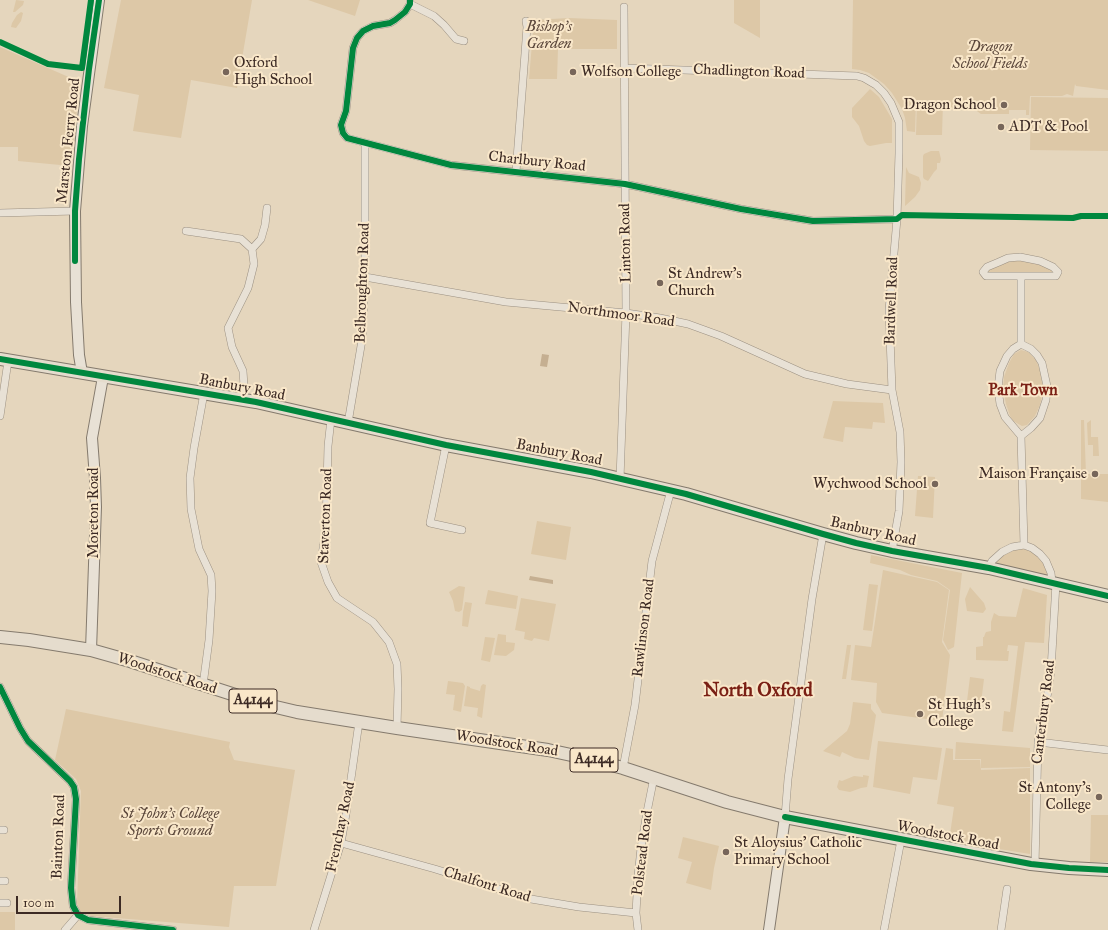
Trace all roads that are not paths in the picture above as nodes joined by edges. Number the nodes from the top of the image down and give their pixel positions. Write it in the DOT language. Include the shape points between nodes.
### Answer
graph roads {
  1 [pos="99,0"];
  2 [pos="410,2"];
  3 [pos="624,6"];
  4 [pos="526,21"];
  5 [pos="464,41"];
  6 [pos="625,68"];
  7 [pos="850,75"];
  8 [pos="365,143"];
  9 [pos="516,172"];
  10 [pos="625,184"];
  11 [pos="267,208"];
  12 [pos="75,211"];
  13 [pos="0,213"];
  14 [pos="897,220"];
  15 [pos="186,231"];
  16 [pos="252,249"];
  17 [pos="1020,276"];
  18 [pos="365,277"];
  19 [pos="626,312"];
  20 [pos="1021,344"];
  21 [pos="4,360"];
  22 [pos="82,373"];
  23 [pos="103,377"];
  24 [pos="892,390"];
  25 [pos="204,393"];
  26 [pos="241,400"];
  27 [pos="0,416"];
  28 [pos="330,419"];
  29 [pos="348,423"];
  30 [pos="1021,436"];
  31 [pos="446,445"];
  32 [pos="620,479"];
  33 [pos="671,490"];
  34 [pos="462,530"];
  35 [pos="823,534"];
  36 [pos="1024,545"];
  37 [pos="892,551"];
  38 [pos="989,568"];
  39 [pos="1054,583"];
  40 [pos="1108,596"];
  41 [pos="0,637"];
  42 [pos="0,642"];
  43 [pos="91,650"];
  44 [pos="203,686"];
  45 [pos="0,687"];
  46 [pos="359,722"];
  47 [pos="398,728"];
  48 [pos="1038,742"];
  49 [pos="1108,750"];
  50 [pos="623,768"];
  51 [pos="654,778"];
  52 [pos="785,817"];
  53 [pos="900,840"];
  54 [pos="341,843"];
  55 [pos="1035,865"];
  56 [pos="1108,870"];
  57 [pos="1007,889"];
  58 [pos="636,913"];
  59 [pos="78,915"];
  60 [pos="65,930"];
  61 [pos="173,930"];
  62 [pos="314,930"];
  63 [pos="638,930"];
  64 [pos="770,930"];
  65 [pos="884,930"];
  66 [pos="1001,930"];
  1 -- 12 [label="main road, Marston Ferry Road" via="82,126"];
  2 -- 5 [label="street, Charlbury Road" via="434,16 456,39"];
  2 -- 8 [label="street, Charlbury Road" via="395,20 373,26 357,38 346,111 341,125 343,133 348,138"];
  3 -- 6 [label="street, Linton Road"];
  4 -- 9 [label="street"];
  6 -- 7 [label="street, Chadlington Road"];
  6 -- 10 [label="street, Linton Road"];
  7 -- 14 [label="street, Bardwell Road" via="864,78 876,85 891,103 899,122"];
  8 -- 9 [label="street, Charlbury Road" via="451,165"];
  8 -- 18 [label="street, Belbroughton Road"];
  9 -- 10 [label="street, Charlbury Road"];
  10 -- 14 [label="street, Charlbury Road" via="741,209 813,221"];
  10 -- 19 [label="street, Linton Road"];
  11 -- 16 [label="street" via="261,239"];
  12 -- 13 [label="street"];
  12 -- 22 [label="main road, Marston Ferry Road" via="76,302"];
  14 -- 24 [label="street, Bardwell Road" via="889,310"];
  15 -- 16 [label="street" via="241,239"];
  16 -- 26 [label="street" via="254,264 248,288 228,328 232,347 243,371 244,386"];
  17 -- 17 [label="street" via="986,276 983,272 998,262 1020,257 1040,261 1058,272 1056,276"];
  17 -- 20 [label="street"];
  18 -- 19 [label="street, Northmoor Road" via="506,302"];
  18 -- 29 [label="street, Belbroughton Road" via="362,340"];
  19 -- 24 [label="street, Northmoor Road" via="688,324 805,374 847,384"];
  19 -- 32 [label="street, Linton Road"];
  20 -- 30 [label="street" via="1006,356 1000,370 998,388 1005,417"];
  20 -- 30 [label="street" via="1037,355 1042,363 1048,386 1040,418"];
  21 -- 22 [label="main road, Banbury Road"];
  21 -- 27 [label="street"];
  22 -- 23 [label="main road, Banbury Road"];
  23 -- 25 [label="main road, Banbury Road"];
  23 -- 43 [label="main road, Moreton Road" via="92,438 96,507"];
  24 -- 37 [label="street, Bardwell Road" via="900,432 901,462 900,511"];
  25 -- 26 [label="main road, Banbury Road"];
  25 -- 44 [label="street" via="190,478 191,509 199,549 211,575 209,640"];
  26 -- 28 [label="main road, Banbury Road"];
  28 -- 29 [label="main road, Banbury Road"];
  28 -- 47 [label="street, Staverton Road" via="326,528 322,562 328,582 337,598 373,622 389,642 397,664"];
  29 -- 31 [label="main road, Banbury Road"];
  30 -- 36 [label="street"];
  31 -- 32 [label="main road, Banbury Road"];
  31 -- 34 [label="street" via="430,523"];
  32 -- 33 [label="main road, Banbury Road"];
  33 -- 35 [label="main road, Banbury Road"];
  33 -- 50 [label="street, Rawlinson Road" via="652,561 635,705"];
  35 -- 37 [label="main road, Banbury Road"];
  35 -- 52 [label="street" via="812,599"];
  36 -- 38 [label="street" via="1002,552 992,561"];
  36 -- 39 [label="street" via="1032,548 1046,561"];
  37 -- 38 [label="main road, Banbury Road"];
  38 -- 39 [label="main road, Banbury Road"];
  39 -- 40 [label="main road, Banbury Road"];
  39 -- 48 [label="street, Canterbury Road" via="1051,670"];
  41 -- 42 [label="street"];
  41 -- 43 [label="main road, Woodstock Road / A4144"];
  43 -- 44 [label="main road, Woodstock Road / A4144"];
  44 -- 46 [label="main road, Woodstock Road / A4144" via="263,704"];
  45 -- 59 [label="street, Bainton Road" via="28,741 74,787 76,799 71,888 73,906"];
  46 -- 47 [label="main road, Woodstock Road / A4144"];
  46 -- 54 [label="street, Frenchay Road"];
  47 -- 50 [label="main road, Woodstock Road / A4144" via="548,750"];
  48 -- 49 [label="street"];
  48 -- 55 [label="street, Canterbury Road"];
  50 -- 51 [label="main road, Woodstock Road / A4144"];
  51 -- 52 [label="main road, Woodstock Road / A4144" via="727,802"];
  51 -- 58 [label="street, Polstead Road" via="641,848"];
  52 -- 53 [label="main road, Woodstock Road / A4144"];
  52 -- 64 [label="main road"];
  53 -- 55 [label="main road, Woodstock Road / A4144"];
  53 -- 65 [label="street"];
  54 -- 58 [label="street, Chalfont Road" via="531,899"];
  54 -- 62 [label="street, Frenchay Road"];
  55 -- 56 [label="main road, Woodstock Road / A4144"];
  57 -- 66 [label="street"];
  58 -- 63 [label="street, Polstead Road"];
  59 -- 60 [label="street"];
  59 -- 61 [label="street" via="88,920"];
}
